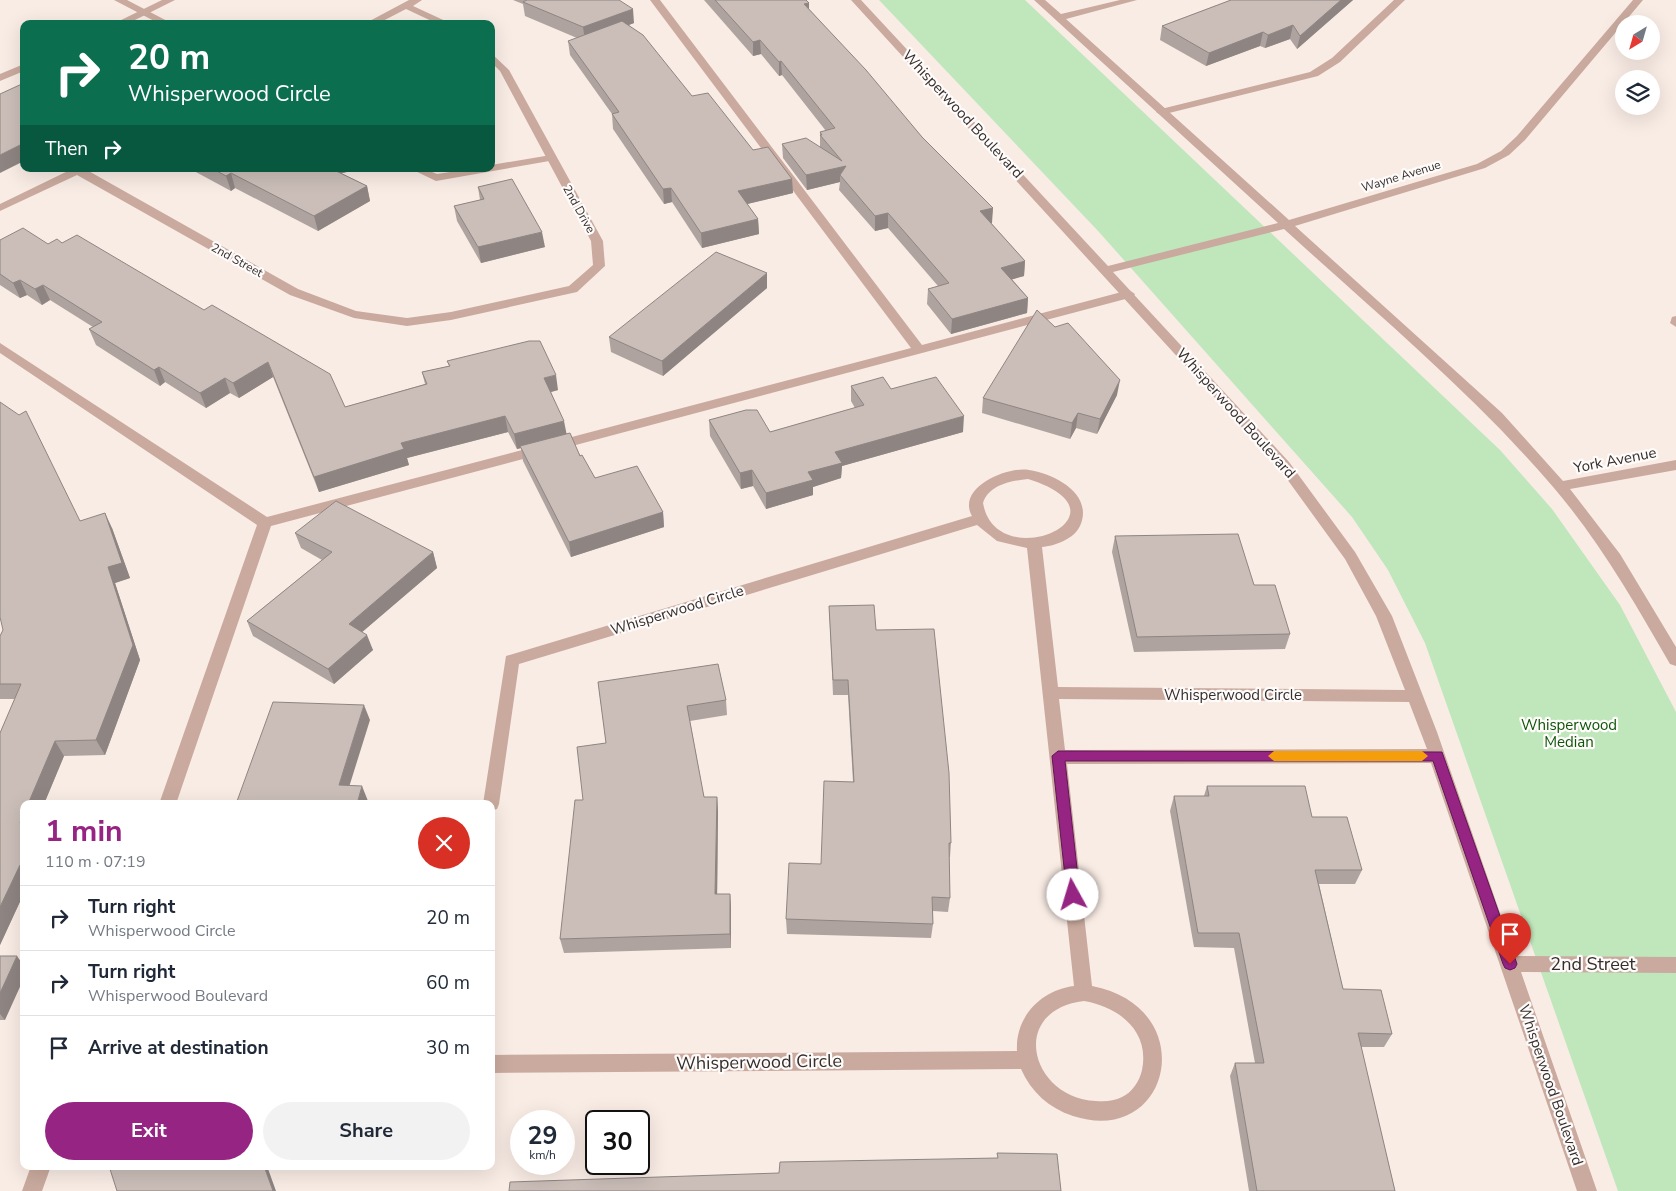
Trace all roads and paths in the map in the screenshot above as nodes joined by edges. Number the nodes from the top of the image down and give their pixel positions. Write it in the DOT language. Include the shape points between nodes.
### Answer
graph roads {
  1 [pos="119,0"];
  2 [pos="170,0"];
  3 [pos="417,0"];
  4 [pos="655,0"];
  5 [pos="856,0"];
  6 [pos="1039,0"];
  7 [pos="1132,0"];
  8 [pos="1400,0"];
  9 [pos="1638,0"];
  10 [pos="406,6"];
  11 [pos="144,12"];
  12 [pos="1058,18"];
  13 [pos="127,20"];
  14 [pos="160,20"];
  15 [pos="377,20"];
  16 [pos="438,20"];
  17 [pos="495,60"];
  18 [pos="20,69"];
  19 [pos="0,78"];
  20 [pos="1161,112"];
  21 [pos="551,158"];
  22 [pos="495,167"];
  23 [pos="72,172"];
  24 [pos="83,172"];
  25 [pos="423,172"];
  26 [pos="468,172"];
  27 [pos="0,208"];
  28 [pos="1286,225"];
  29 [pos="1106,270"];
  30 [pos="1129,294"];
  31 [pos="407,322"];
  32 [pos="0,346"];
  33 [pos="919,350"];
  34 [pos="1676,465"];
  35 [pos="1560,486"];
  36 [pos="980,519"];
  37 [pos="265,522"];
  38 [pos="1034,544"];
  39 [pos="1676,660"];
  40 [pos="1051,693"];
  41 [pos="1415,696"];
  42 [pos="1058,756"];
  43 [pos="1437,756"];
  44 [pos="168,800"];
  45 [pos="492,800"];
  46 [pos="1510,964"];
  47 [pos="1676,965"];
  48 [pos="1084,993"];
  49 [pos="1027,1060"];
  50 [pos="495,1064"];
  51 [pos="40,1170"];
  52 [pos="32,1191"];
  53 [pos="1587,1191"];
  1 -- 11 [label="street"];
  2 -- 11 [label="street"];
  3 -- 10 [label="street"];
  4 -- 33 [label="street"];
  5 -- 29 [label="street, Whisperwood Boulevard"];
  6 -- 12 [label="street"];
  7 -- 12 [label="street"];
  8 -- 20 [label="street" via="1336,60 1314,74"];
  9 -- 28 [label="street, Wayne Avenue" via="1505,153 1481,166"];
  10 -- 15 [label="street"];
  10 -- 16 [label="street"];
  11 -- 13 [label="street"];
  11 -- 14 [label="street"];
  12 -- 20 [label="street"];
  17 -- 21 [label="street, 2nd Drive" via="504,70"];
  18 -- 19 [label="street"];
  20 -- 28 [label="street"];
  21 -- 22 [label="street"];
  21 -- 31 [label="street, 2nd Drive" via="597,241 599,266 573,289 496,307"];
  23 -- 27 [label="street"];
  24 -- 31 [label="street, 2nd Street" via="294,292 354,314"];
  25 -- 26 [label="street" via="436,178"];
  28 -- 29 [label="street, Wayne Avenue"];
  28 -- 35 [label="street" via="1498,416"];
  29 -- 30 [label="street, Whisperwood Boulevard"];
  30 -- 33 [label="street"];
  30 -- 41 [label="street, Whisperwood Boulevard" via="1284,465 1350,556 1384,616"];
  32 -- 37 [label="street"];
  33 -- 37 [label="street"];
  34 -- 35 [label="street, York Avenue"];
  35 -- 39 [label="street" via="1615,558"];
  36 -- 38 [label="street" via="1002,537"];
  36 -- 38 [label="street" via="978,497 985,487 1012,475 1044,477 1070,493 1076,504 1075,521 1063,536"];
  36 -- 45 [label="street, Whisperwood Circle" via="512,660"];
  37 -- 44 [label="street"];
  38 -- 40 [label="street"];
  40 -- 41 [label="street, Whisperwood Circle"];
  40 -- 42 [label="street"];
  41 -- 43 [label="street, Whisperwood Boulevard"];
  42 -- 43 [label="street"];
  42 -- 48 [label="street"];
  43 -- 46 [label="street, Whisperwood Boulevard"];
  46 -- 47 [label="street, 2nd Street"];
  46 -- 53 [label="street, Whisperwood Boulevard"];
  48 -- 49 [label="street" via="1061,997 1044,1006 1032,1021 1026,1040"];
  48 -- 49 [label="street" via="1121,1004 1137,1017 1148,1034 1154,1053 1153,1072 1146,1089 1132,1102 1114,1110 1092,1112 1070,1107 1050,1096 1035,1079"];
  49 -- 50 [label="street, Whisperwood Circle"];
  51 -- 52 [label="street"];
}
